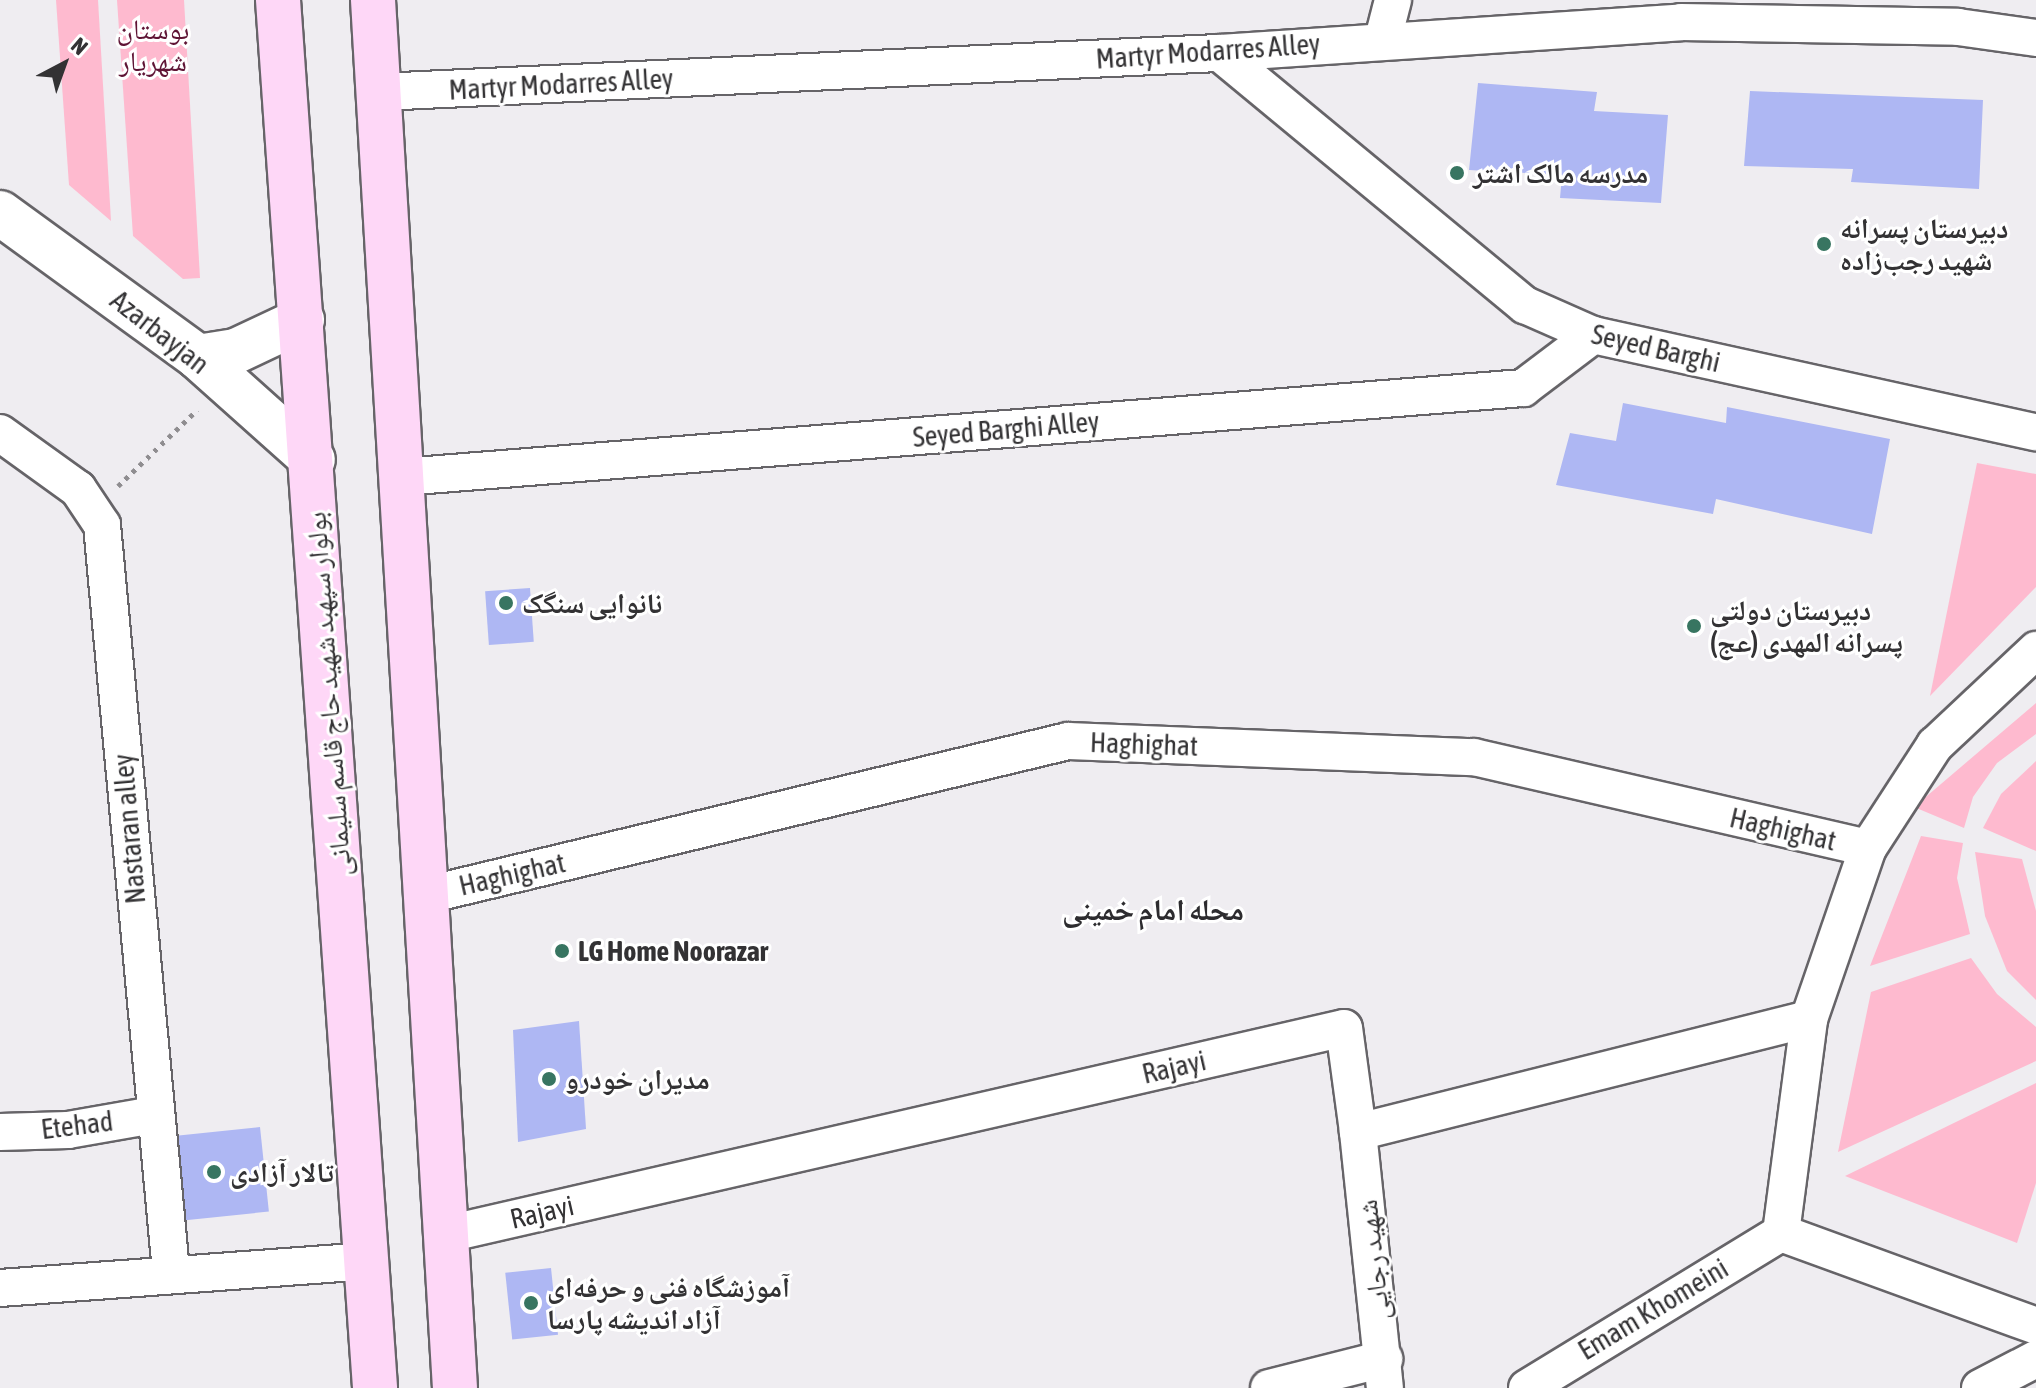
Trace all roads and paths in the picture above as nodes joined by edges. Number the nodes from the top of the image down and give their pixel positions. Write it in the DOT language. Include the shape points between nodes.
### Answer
graph roads {
  1 [pos="278,0"];
  2 [pos="373,0"];
  3 [pos="1393,0"];
  4 [pos="1961,13"];
  5 [pos="2036,38"];
  6 [pos="1383,39"];
  7 [pos="1220,53"];
  8 [pos="379,92"];
  9 [pos="0,213"];
  10 [pos="302,320"];
  11 [pos="1593,335"];
  12 [pos="211,371"];
  13 [pos="2036,432"];
  14 [pos="0,433"];
  15 [pos="313,460"];
  16 [pos="402,477"];
  17 [pos="94,509"];
  18 [pos="2036,650"];
  19 [pos="1868,848"];
  20 [pos="427,895"];
  21 [pos="1809,1019"];
  22 [pos="154,1115"];
  23 [pos="0,1132"];
  24 [pos="1358,1132"];
  25 [pos="1781,1233"];
  26 [pos="447,1234"];
  27 [pos="364,1261"];
  28 [pos="171,1271"];
  29 [pos="0,1288"];
  30 [pos="2036,1326"];
  31 [pos="2036,1359"];
  32 [pos="1385,1374"];
  33 [pos="1567,1376"];
  34 [pos="375,1388"];
  35 [pos="455,1388"];
  36 [pos="1269,1388"];
  37 [pos="1527,1388"];
  38 [pos="1980,1388"];
  1 -- 10 [label="main road, بولوار سپهبد شهید حاج قاسم سلیمانی"];
  2 -- 8 [label="main road"];
  3 -- 6 [label="street"];
  4 -- 5 [label="street, Martyr Modarres Alley"];
  4 -- 6 [label="street, Martyr Modarres Alley"];
  6 -- 7 [label="street, Martyr Modarres Alley"];
  7 -- 8 [label="street, Martyr Modarres Alley"];
  7 -- 11 [label="street, Seyed Barghi" via="1525,305"];
  8 -- 16 [label="main road"];
  9 -- 12 [label="street, Azarbayjan"];
  10 -- 12 [label="street" via="236,351"];
  10 -- 15 [label="main road, بولوار سپهبد شهید حاج قاسم سلیمانی"];
  11 -- 13 [label="street, Seyed Barghi"];
  11 -- 16 [label="street, Seyed Barghi Alley" via="1523,388"];
  12 -- 15 [label="street, Azarbayjan"];
  12 -- 17 [label="path"];
  14 -- 17 [label="street, Nastaran alley" via="78,489"];
  15 -- 27 [label="main road, بولوار سپهبد شهید حاج قاسم سلیمانی"];
  16 -- 20 [label="main road"];
  17 -- 22 [label="street, Nastaran alley" via="102,525"];
  18 -- 19 [label="street" via="1935,745"];
  19 -- 20 [label="street, Haghighat" via="1474,757 1068,741"];
  19 -- 21 [label="street"];
  20 -- 26 [label="main road"];
  21 -- 24 [label="street"];
  21 -- 25 [label="street"];
  22 -- 23 [label="street, Etehad" via="68,1130"];
  22 -- 28 [label="street, Nastaran alley"];
  24 -- 26 [label="street, Rajayi" via="1344,1028"];
  24 -- 32 [label="street, شهید رجایی"];
  25 -- 30 [label="street"];
  25 -- 33 [label="street, Emam Khomeini"];
  26 -- 35 [label="main road"];
  27 -- 28 [label="street"];
  27 -- 34 [label="main road, بولوار سپهبد شهید حاج قاسم سلیمانی"];
  28 -- 29 [label="street"];
  31 -- 38 [label="street"];
  32 -- 36 [label="street"];
  33 -- 37 [label="street, Emam Khomeini"];
}
